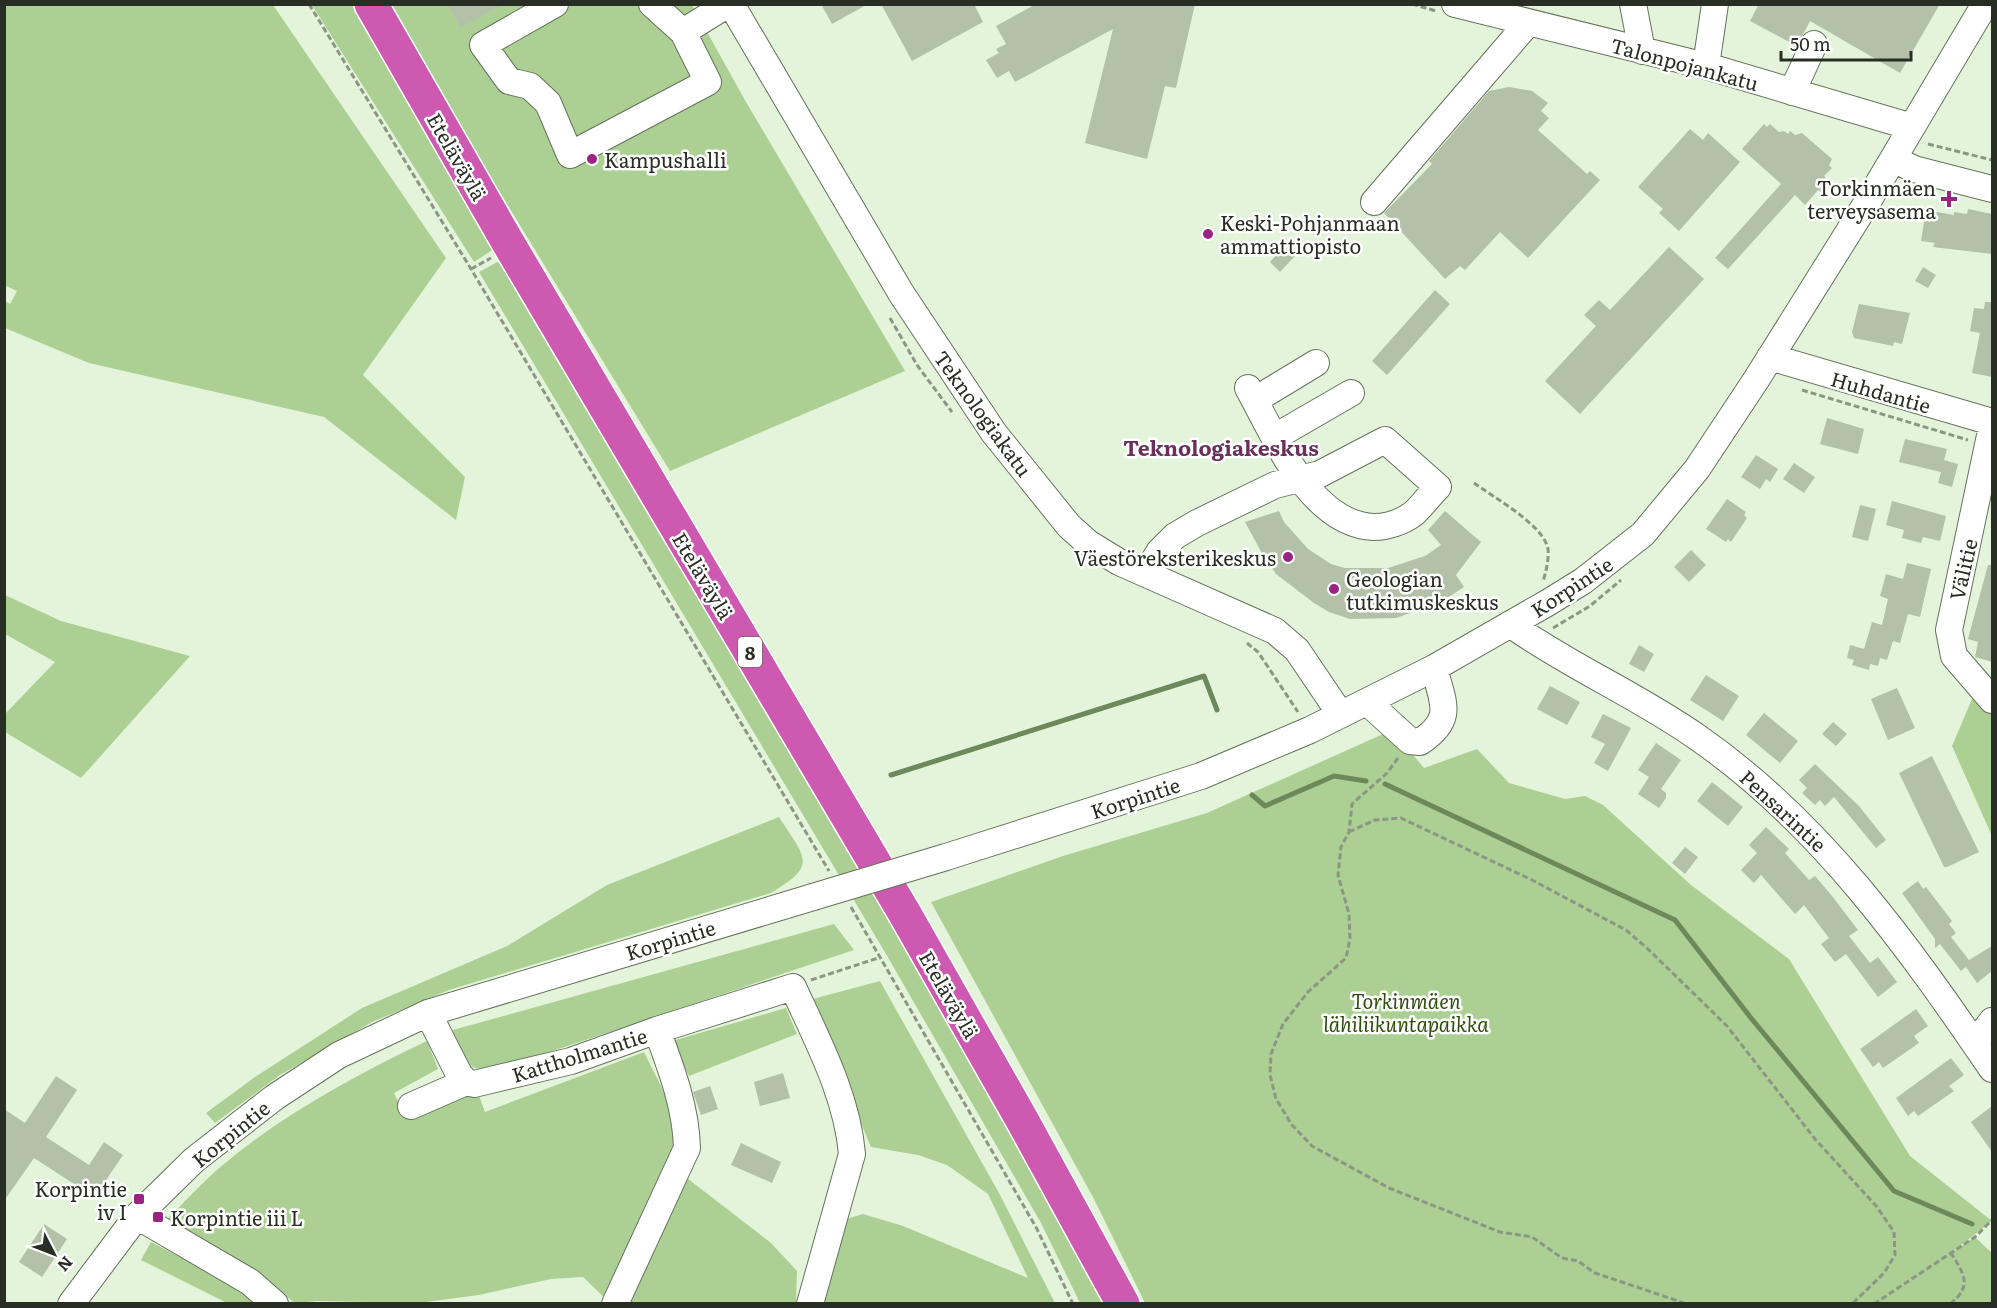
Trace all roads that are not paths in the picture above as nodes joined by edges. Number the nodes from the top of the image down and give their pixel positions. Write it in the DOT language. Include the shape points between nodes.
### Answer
graph roads {
  1 [pos="371,4"];
  2 [pos="555,4"];
  3 [pos="652,4"];
  4 [pos="730,4"];
  5 [pos="1455,4"];
  6 [pos="1633,4"];
  7 [pos="1715,4"];
  8 [pos="1985,4"];
  9 [pos="1528,23"];
  10 [pos="682,32"];
  11 [pos="1814,44"];
  12 [pos="1642,51"];
  13 [pos="1706,66"];
  14 [pos="1792,92"];
  15 [pos="1924,135"];
  16 [pos="1903,164"];
  17 [pos="1992,189"];
  18 [pos="1374,202"];
  19 [pos="1770,357"];
  20 [pos="1316,363"];
  21 [pos="1351,393"];
  22 [pos="1991,431"];
  23 [pos="1275,437"];
  24 [pos="1299,479"];
  25 [pos="1146,574"];
  26 [pos="1510,624"];
  27 [pos="1434,668"];
  28 [pos="1992,700"];
  29 [pos="1367,702"];
  30 [pos="1341,715"];
  31 [pos="428,1013"];
  32 [pos="1992,1021"];
  33 [pos="657,1030"];
  34 [pos="1975,1043"];
  35 [pos="1992,1069"];
  36 [pos="466,1082"];
  37 [pos="411,1106"];
  38 [pos="137,1216"];
  39 [pos="71,1304"];
  40 [pos="275,1304"];
  41 [pos="615,1304"];
  42 [pos="810,1304"];
  43 [pos="1123,1304"];
  1 -- 43 [label="highway, Eteläväylä / 8" via="904,914"];
  2 -- 10 [label="street" via="483,45 509,81 530,86 548,103 570,155 708,82"];
  3 -- 10 [label="street"];
  4 -- 10 [label="street"];
  4 -- 25 [label="street, Teknologiakatu" via="901,293 994,433 1069,526 1105,555"];
  5 -- 9 [label="street, Talonpojankatu"];
  6 -- 12 [label="street"];
  7 -- 13 [label="street"];
  8 -- 15 [label="street, Korpintie"];
  9 -- 12 [label="street, Talonpojankatu"];
  9 -- 18 [label="street"];
  11 -- 14 [label="street"];
  12 -- 13 [label="street, Talonpojankatu"];
  13 -- 14 [label="street, Talonpojankatu"];
  14 -- 15 [label="street, Talonpojankatu"];
  15 -- 16 [label="street, Korpintie"];
  16 -- 17 [label="street"];
  16 -- 19 [label="street, Korpintie"];
  19 -- 22 [label="street, Huhdantie"];
  19 -- 26 [label="street, Korpintie" via="1697,469 1644,534 1583,581 1556,612"];
  20 -- 23 [label="street" via="1251,394"];
  21 -- 23 [label="street"];
  22 -- 28 [label="street, Välitie" via="1949,630 1954,656"];
  23 -- 24 [label="street"];
  24 -- 24 [label="street" via="1320,474 1385,440 1437,487 1412,515 1389,525 1369,527 1346,521"];
  24 -- 25 [label="street" via="1275,486 1175,536 1158,552"];
  25 -- 30 [label="street, Teknologiakatu" via="1275,632 1297,650"];
  26 -- 27 [label="street, Korpintie"];
  26 -- 34 [label="street, Pensarintie" via="1696,736 1744,771 1857,882"];
  27 -- 29 [label="street, Korpintie"];
  27 -- 29 [label="street" via="1445,712 1442,723 1420,742 1410,741"];
  29 -- 30 [label="street, Korpintie"];
  30 -- 31 [label="street, Korpintie, bridge" via="1201,776"];
  31 -- 36 [label="street" via="450,1060"];
  31 -- 38 [label="street, Korpintie" via="339,1056 275,1097 194,1160"];
  32 -- 34 [label="street"];
  33 -- 36 [label="street, Kattholmantie" via="571,1061 483,1083"];
  33 -- 41 [label="street, Kattholmantie" via="679,1095 687,1148"];
  33 -- 42 [label="street" via="793,987 838,1091 850,1129 852,1154"];
  34 -- 35 [label="street, Pensarintie"];
  36 -- 37 [label="street, Kattholmantie"];
  38 -- 39 [label="street, Korpintie"];
  38 -- 40 [label="street" via="250,1282"];
}
